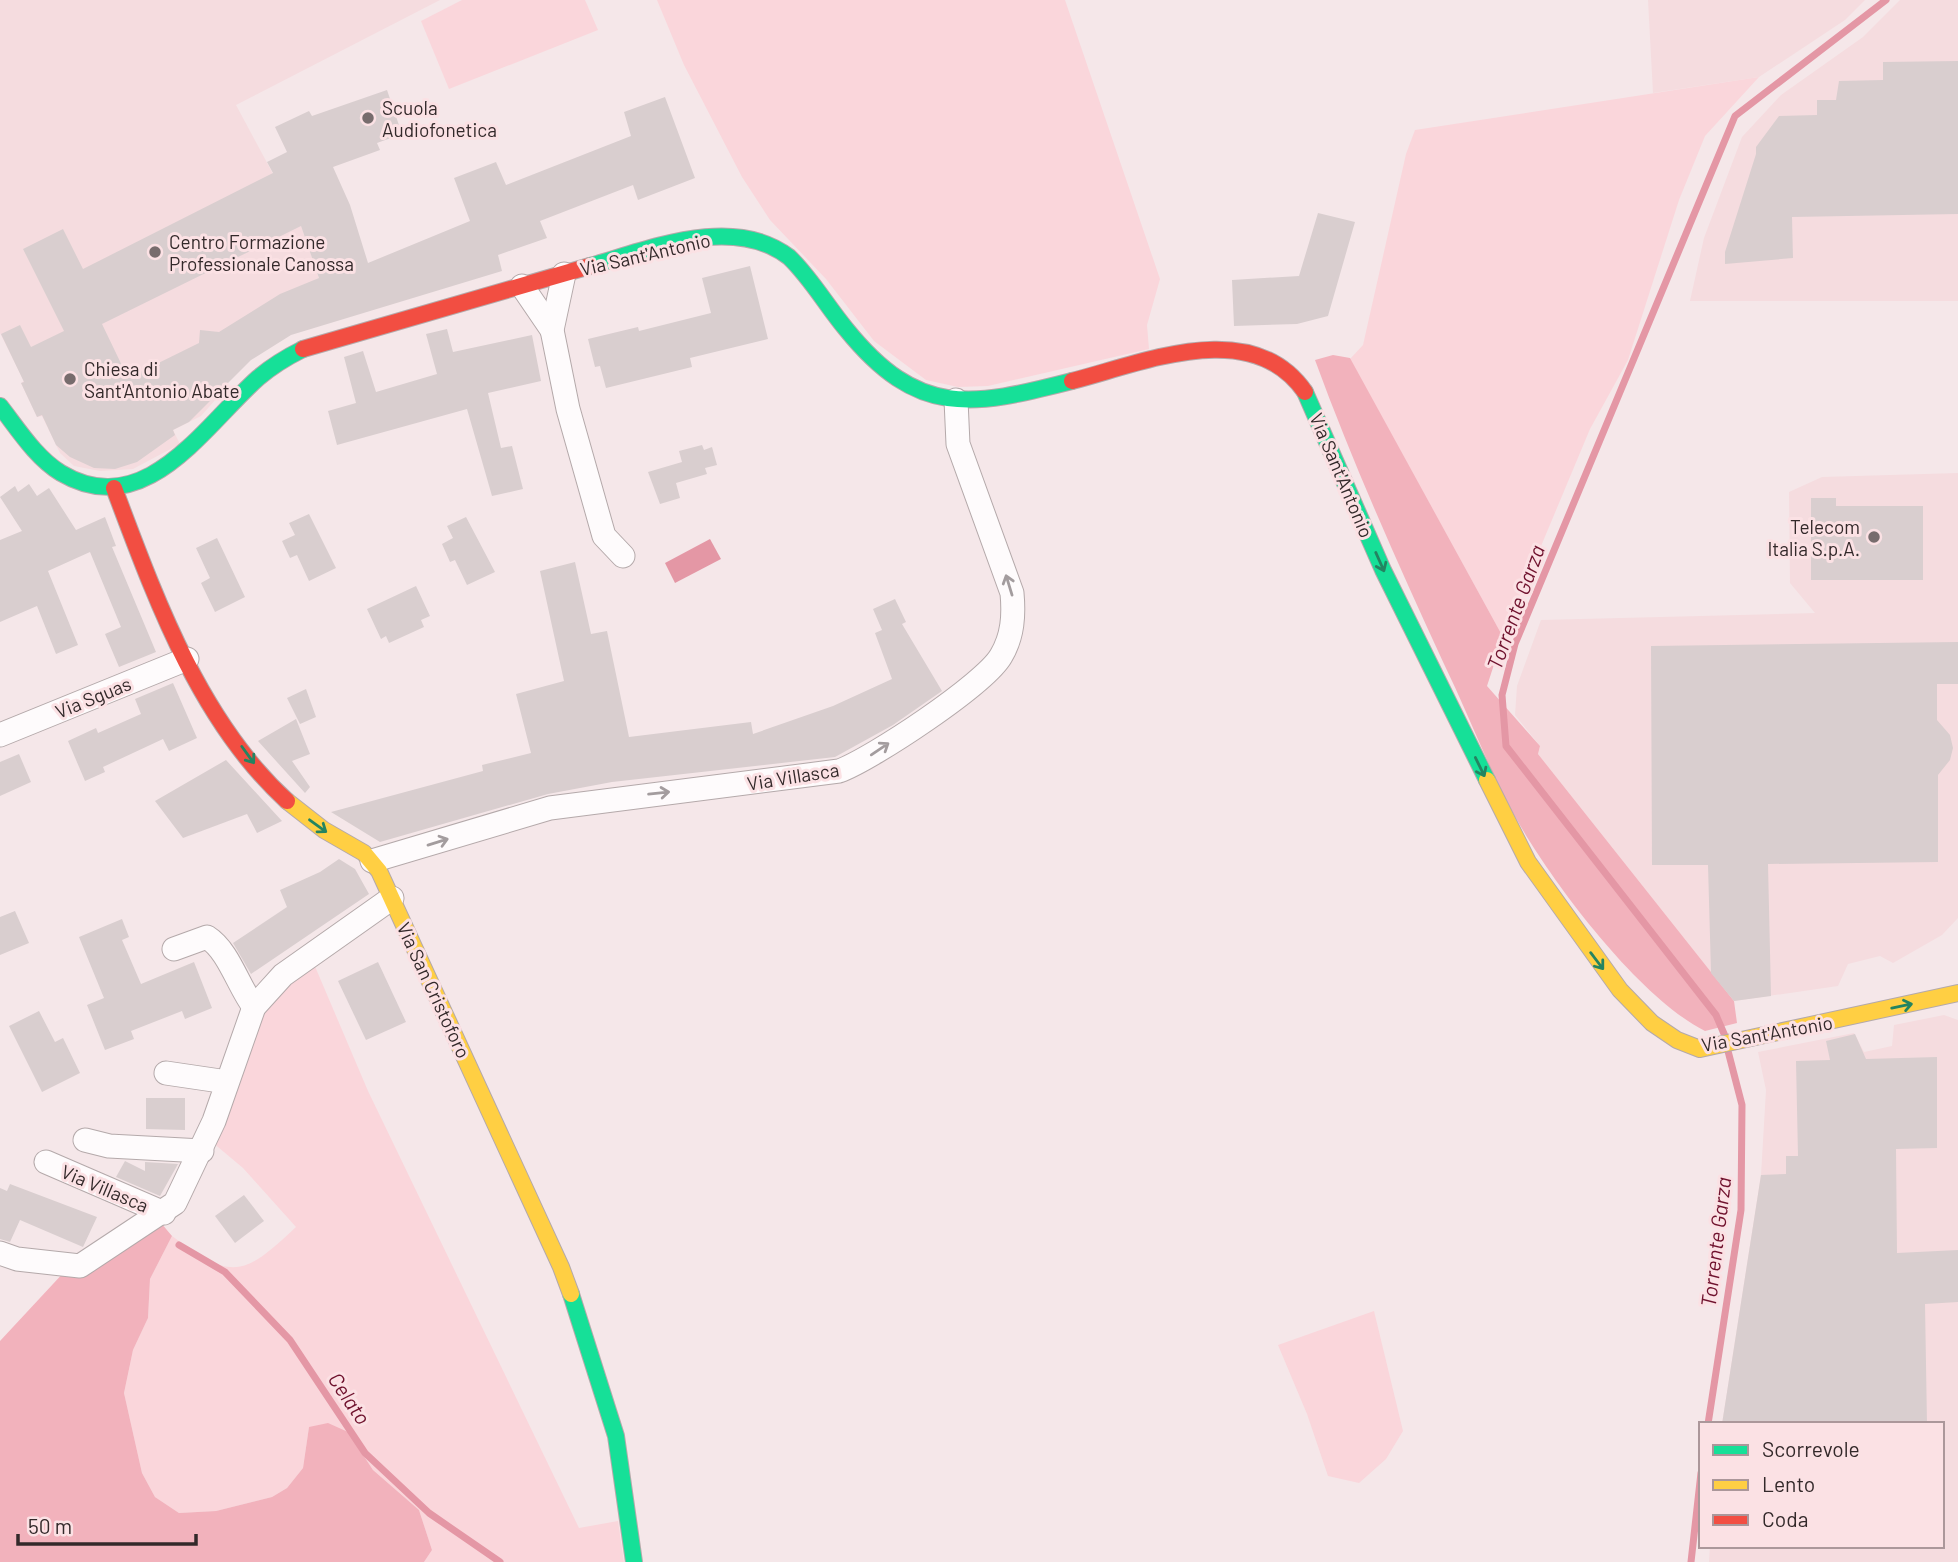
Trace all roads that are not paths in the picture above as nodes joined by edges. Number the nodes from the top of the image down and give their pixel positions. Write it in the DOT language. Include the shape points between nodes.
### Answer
graph roads {
  1 [pos="564,274"];
  2 [pos="522,286"];
  3 [pos="552,330"];
  4 [pos="956,400"];
  5 [pos="0,406"];
  6 [pos="114,488"];
  7 [pos="618,561"];
  8 [pos="187,659"];
  9 [pos="0,735"];
  10 [pos="372,861"];
  11 [pos="392,898"];
  12 [pos="174,949"];
  13 [pos="1958,993"];
  14 [pos="1931,999"];
  15 [pos="1958,1006"];
  16 [pos="254,1007"];
  17 [pos="166,1073"];
  18 [pos="227,1083"];
  19 [pos="85,1140"];
  20 [pos="202,1151"];
  21 [pos="46,1163"];
  22 [pos="164,1213"];
  23 [pos="0,1253"];
  24 [pos="634,1562"];
  1 -- 2 [label="street, Via Sant'Antonio"];
  1 -- 3 [label="street, Via Sant'Antonio"];
  1 -- 4 [label="street, Via Sant'Antonio" via="716,237 763,242 791,258 855,344 883,370 910,386"];
  2 -- 3 [label="street, Via Sant'Antonio"];
  2 -- 6 [label="street, Via Sant'Antonio" via="289,356 256,380 183,454 144,480"];
  3 -- 7 [label="street, Via Sant'Antonio" via="575,442 604,536"];
  10 -- 4 [label="street, Via Villasca, one-way" via="550,808 839,771 871,755 977,682 1007,644 1013,605 958,444"];
  4 -- 14 [label="street, Via Sant'Antonio, one-way" via="1001,399 1188,351 1242,349 1287,370 1310,401 1383,570 1528,862 1629,999 1666,1032 1700,1049"];
  5 -- 6 [label="street, Via Sant'Antonio" via="60,473 75,482"];
  6 -- 8 [label="street, Via San Cristoforo" via="142,564"];
  8 -- 9 [label="street, Via Sguas"];
  8 -- 10 [label="street, Via San Cristoforo, one-way" via="269,784 319,827"];
  10 -- 11 [label="street, Via San Cristoforo"];
  11 -- 16 [label="street, Via Villasca" via="283,975"];
  11 -- 24 [label="street, Via San Cristoforo" via="561,1267 616,1436"];
  12 -- 16 [label="street" via="207,937 218,943"];
  13 -- 14 [label="street, Via Sant'Antonio"];
  14 -- 15 [label="street, Via Sant'Antonio"];
  16 -- 18 [label="street, Via Villasca"];
  17 -- 18 [label="street"];
  18 -- 20 [label="street, Via Villasca"];
  19 -- 20 [label="street, Via Villasca" via="108,1146"];
  20 -- 22 [label="street, Via Villasca" via="176,1203"];
  21 -- 22 [label="street, Via Villasca"];
  22 -- 23 [label="street, Via Villasca" via="80,1266"];
}
